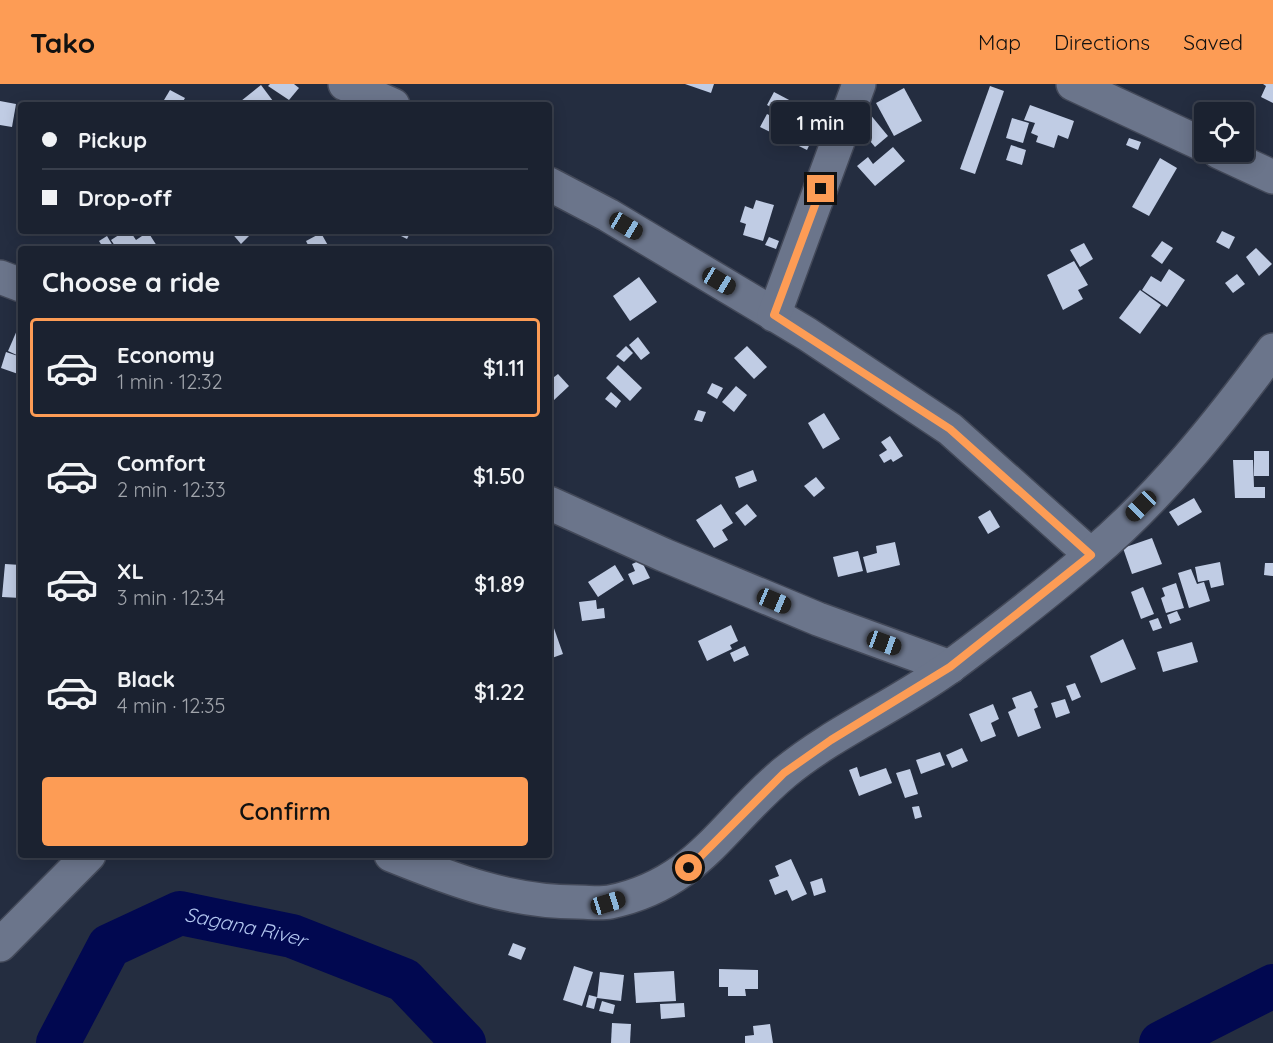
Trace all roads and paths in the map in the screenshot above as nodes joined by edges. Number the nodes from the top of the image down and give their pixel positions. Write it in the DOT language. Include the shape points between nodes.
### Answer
graph roads {
  1 [pos="345,84"];
  2 [pos="859,84"];
  3 [pos="1073,84"];
  4 [pos="386,102"];
  5 [pos="1194,140"];
  6 [pos="1241,162"];
  7 [pos="1273,177"];
  8 [pos="552,186"];
  9 [pos="0,277"];
  10 [pos="18,284"];
  11 [pos="774,315"];
  12 [pos="1273,350"];
  13 [pos="552,504"];
  14 [pos="1091,555"];
  15 [pos="950,667"];
  16 [pos="86,858"];
  17 [pos="399,858"];
  18 [pos="0,945"];
  1 -- 4 [label="street"];
  2 -- 11 [label="street"];
  3 -- 5 [label="street"];
  6 -- 7 [label="street"];
  8 -- 11 [label="street"];
  9 -- 10 [label="street"];
  11 -- 14 [label="street" via="950,429"];
  12 -- 14 [label="street" via="1226,415"];
  13 -- 15 [label="street" via="818,619"];
  14 -- 15 [label="street"];
  15 -- 17 [label="street" via="784,773 689,868 656,888 608,903 541,902 498,894"];
  16 -- 18 [label="street"];
}
